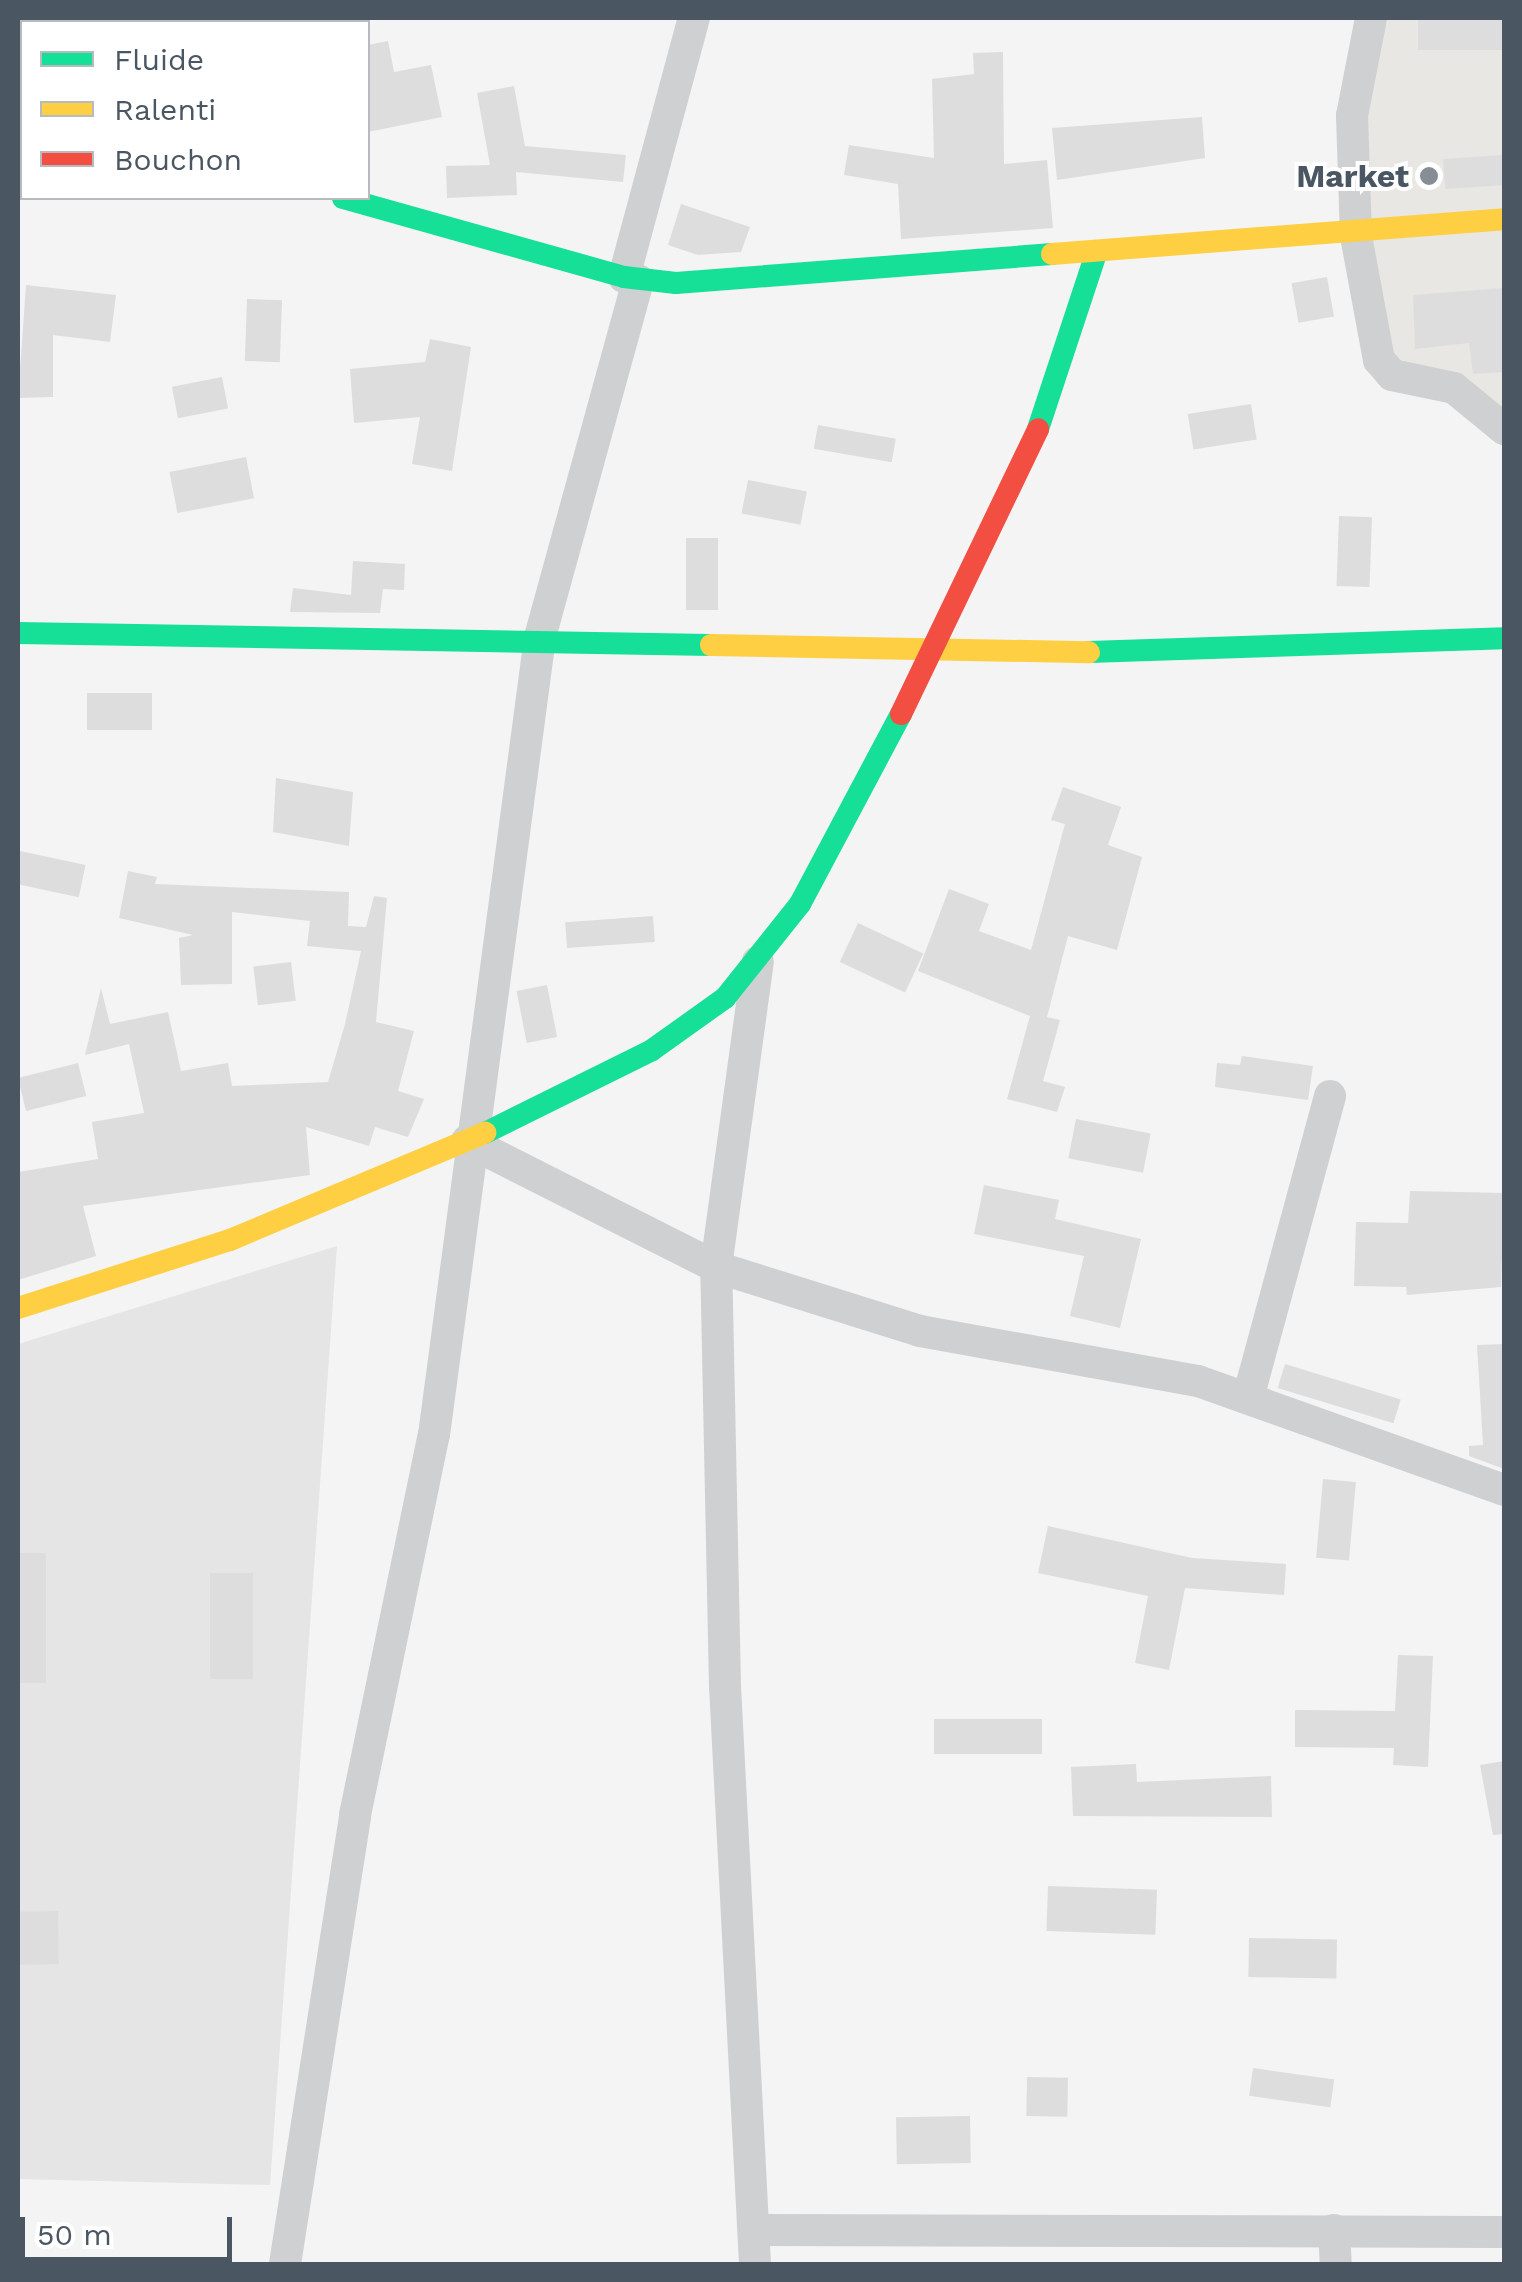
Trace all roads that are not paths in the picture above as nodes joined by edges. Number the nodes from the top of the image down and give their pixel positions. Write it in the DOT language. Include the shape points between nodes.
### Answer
graph roads {
  1 [pos="694,18"];
  2 [pos="1372,18"];
  3 [pos="350,200"];
  4 [pos="1504,219"];
  5 [pos="1356,236"];
  6 [pos="1095,257"];
  7 [pos="631,278"];
  8 [pos="1504,429"];
  9 [pos="18,633"];
  10 [pos="540,636"];
  11 [pos="1504,638"];
  12 [pos="937,646"];
  13 [pos="758,962"];
  14 [pos="1330,1096"];
  15 [pos="467,1141"];
  16 [pos="716,1267"];
  17 [pos="18,1308"];
  18 [pos="1248,1398"];
  19 [pos="1504,1490"];
  20 [pos="757,2230"];
  21 [pos="1334,2230"];
  22 [pos="1504,2232"];
  23 [pos="285,2264"];
  24 [pos="755,2264"];
  25 [pos="1336,2264"];
  1 -- 7 [label="street"];
  2 -- 5 [label="street" via="1352,116"];
  3 -- 7 [label="main road"];
  4 -- 5 [label="main road"];
  5 -- 6 [label="main road"];
  5 -- 8 [label="street" via="1384,369 1454,388"];
  6 -- 7 [label="main road"];
  6 -- 12 [label="main road" via="1020,478"];
  7 -- 10 [label="street"];
  9 -- 10 [label="main road"];
  10 -- 12 [label="main road"];
  10 -- 15 [label="street"];
  11 -- 12 [label="main road" via="1134,652"];
  12 -- 13 [label="main road" via="800,904"];
  13 -- 15 [label="main road" via="689,1029"];
  13 -- 16 [label="street"];
  14 -- 18 [label="street"];
  15 -- 16 [label="street"];
  15 -- 17 [label="main road" via="230,1240"];
  15 -- 23 [label="street" via="434,1435 355,1816"];
  16 -- 18 [label="street" via="920,1331"];
  16 -- 20 [label="street" via="725,1686"];
  18 -- 19 [label="street"];
  20 -- 21 [label="street"];
  20 -- 24 [label="street"];
  21 -- 22 [label="street"];
  21 -- 25 [label="street"];
}
